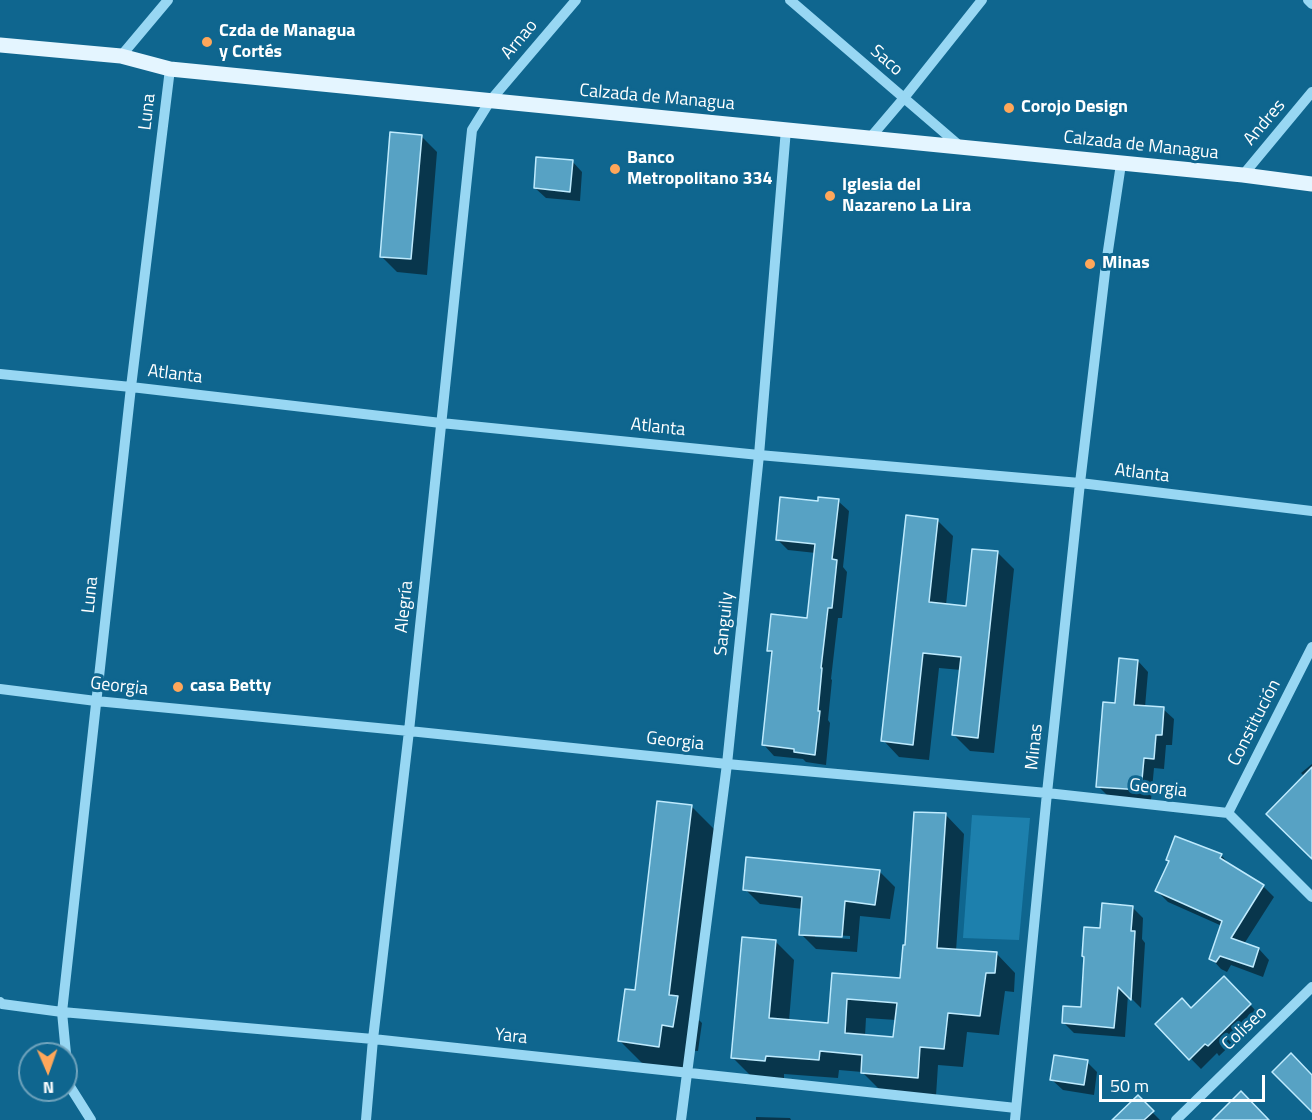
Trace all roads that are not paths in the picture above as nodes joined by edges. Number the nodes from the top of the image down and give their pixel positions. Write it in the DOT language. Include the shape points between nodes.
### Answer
graph roads {
  1 [pos="168,0"];
  2 [pos="576,0"];
  3 [pos="790,0"];
  4 [pos="982,0"];
  5 [pos="1308,0"];
  6 [pos="1312,4"];
  7 [pos="0,45"];
  8 [pos="122,56"];
  9 [pos="170,69"];
  10 [pos="1312,92"];
  11 [pos="904,98"];
  12 [pos="490,101"];
  13 [pos="786,129"];
  14 [pos="870,138"];
  15 [pos="961,147"];
  16 [pos="1121,164"];
  17 [pos="1243,175"];
  18 [pos="1312,184"];
  19 [pos="0,374"];
  20 [pos="131,387"];
  21 [pos="441,423"];
  22 [pos="759,455"];
  23 [pos="1080,483"];
  24 [pos="1312,511"];
  25 [pos="1312,647"];
  26 [pos="0,689"];
  27 [pos="96,701"];
  28 [pos="409,731"];
  29 [pos="728,764"];
  30 [pos="1047,793"];
  31 [pos="1228,813"];
  32 [pos="1312,897"];
  33 [pos="1312,987"];
  34 [pos="1,1003"];
  35 [pos="62,1012"];
  36 [pos="373,1039"];
  37 [pos="687,1073"];
  38 [pos="1016,1108"];
  39 [pos="91,1120"];
  40 [pos="366,1120"];
  41 [pos="681,1120"];
  42 [pos="1015,1120"];
  43 [pos="1176,1120"];
  1 -- 8 [label="street"];
  2 -- 12 [label="street, Arnao"];
  3 -- 11 [label="street, Saco"];
  4 -- 11 [label="street"];
  5 -- 6 [label="street"];
  7 -- 8 [label="main road, Calzada de Managua"];
  8 -- 9 [label="main road, Calzada de Managua"];
  9 -- 12 [label="main road, Calzada de Managua"];
  9 -- 20 [label="street, Luna"];
  10 -- 17 [label="street, Andres"];
  11 -- 14 [label="street"];
  11 -- 15 [label="street, Saco"];
  12 -- 13 [label="main road, Calzada de Managua"];
  12 -- 21 [label="street, Alegría" via="472,130"];
  13 -- 14 [label="main road, Calzada de Managua"];
  13 -- 22 [label="street, Sanguily"];
  14 -- 15 [label="main road, Calzada de Managua"];
  15 -- 16 [label="main road, Calzada de Managua"];
  16 -- 17 [label="main road, Calzada de Managua"];
  16 -- 23 [label="street, Minas"];
  17 -- 18 [label="main road, Calzada de Managua"];
  19 -- 20 [label="street, Atlanta"];
  20 -- 21 [label="street, Atlanta"];
  20 -- 27 [label="street, Luna"];
  21 -- 22 [label="street, Atlanta"];
  21 -- 28 [label="street, Alegría"];
  22 -- 23 [label="street, Atlanta"];
  22 -- 29 [label="street, Sanguily"];
  23 -- 24 [label="street, Atlanta"];
  23 -- 30 [label="street, Minas"];
  25 -- 31 [label="street, Constitución"];
  26 -- 27 [label="street, Georgia"];
  27 -- 28 [label="street, Georgia"];
  27 -- 35 [label="street, Luna"];
  28 -- 29 [label="street, Georgia"];
  28 -- 36 [label="street, Alegría"];
  29 -- 30 [label="street, Georgia"];
  29 -- 37 [label="street, Sanguily"];
  30 -- 31 [label="street, Georgia"];
  30 -- 38 [label="street, Minas"];
  31 -- 32 [label="street"];
  33 -- 43 [label="street, Coliseo"];
  34 -- 35 [label="street, Yara"];
  35 -- 36 [label="street, Yara"];
  35 -- 39 [label="street, Luna" via="69,1085"];
  36 -- 37 [label="street, Yara"];
  36 -- 40 [label="street, Alegría"];
  37 -- 38 [label="street, Yara"];
  37 -- 41 [label="street, Sanguily"];
  38 -- 42 [label="street, Minas"];
}
